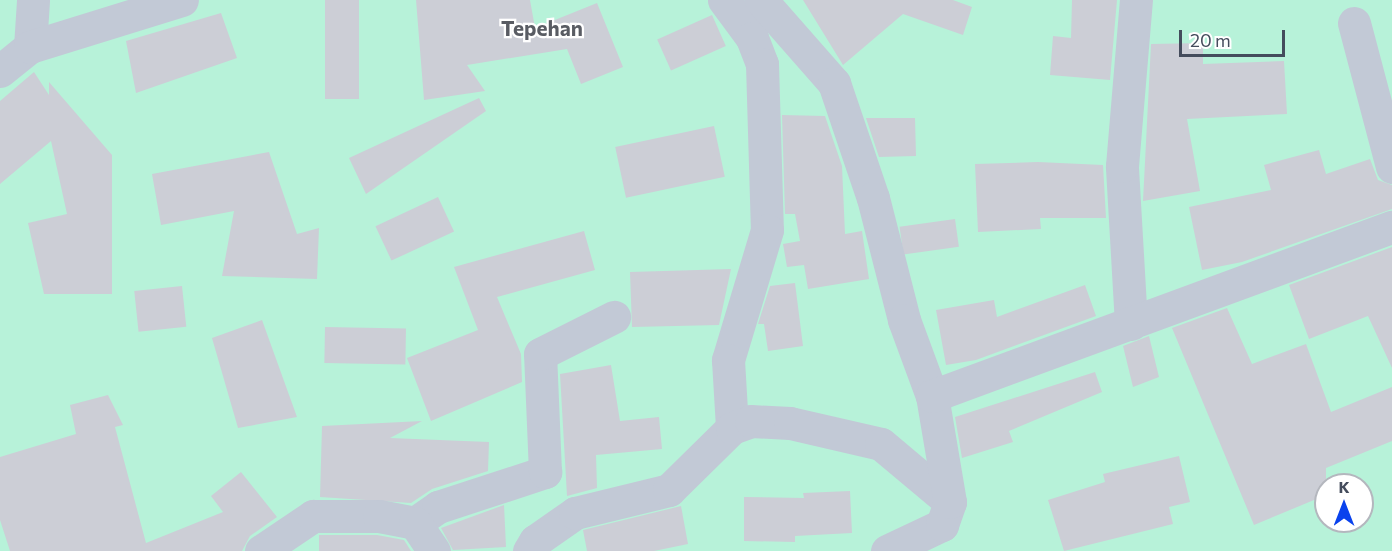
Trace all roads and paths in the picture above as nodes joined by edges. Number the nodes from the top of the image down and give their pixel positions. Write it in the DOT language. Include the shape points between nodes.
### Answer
graph roads {
  1 [pos="33,0"];
  2 [pos="182,0"];
  3 [pos="724,0"];
  4 [pos="761,0"];
  5 [pos="1136,0"];
  6 [pos="1354,23"];
  7 [pos="30,47"];
  8 [pos="0,71"];
  9 [pos="1392,167"];
  10 [pos="1392,227"];
  11 [pos="614,317"];
  12 [pos="1131,324"];
  13 [pos="933,396"];
  14 [pos="732,428"];
  15 [pos="950,502"];
  16 [pos="415,524"];
  17 [pos="261,551"];
  18 [pos="434,551"];
  19 [pos="529,551"];
  20 [pos="888,551"];
  1 -- 7 [label="street"];
  2 -- 7 [label="street"];
  3 -- 14 [label="street" via="752,38 762,64 767,230 728,360"];
  4 -- 13 [label="street" via="834,83 873,198 904,320"];
  5 -- 12 [label="street" via="1122,166"];
  6 -- 9 [label="street"];
  7 -- 8 [label="street"];
  10 -- 12 [label="street"];
  11 -- 16 [label="street" via="540,354 545,472 438,507"];
  12 -- 13 [label="street"];
  13 -- 15 [label="street"];
  14 -- 15 [label="street" via="751,421 790,423 881,444"];
  14 -- 19 [label="street" via="669,490 574,513"];
  15 -- 20 [label="street" via="942,525"];
  16 -- 17 [label="street" via="379,516 314,516"];
  16 -- 18 [label="street"];
}
